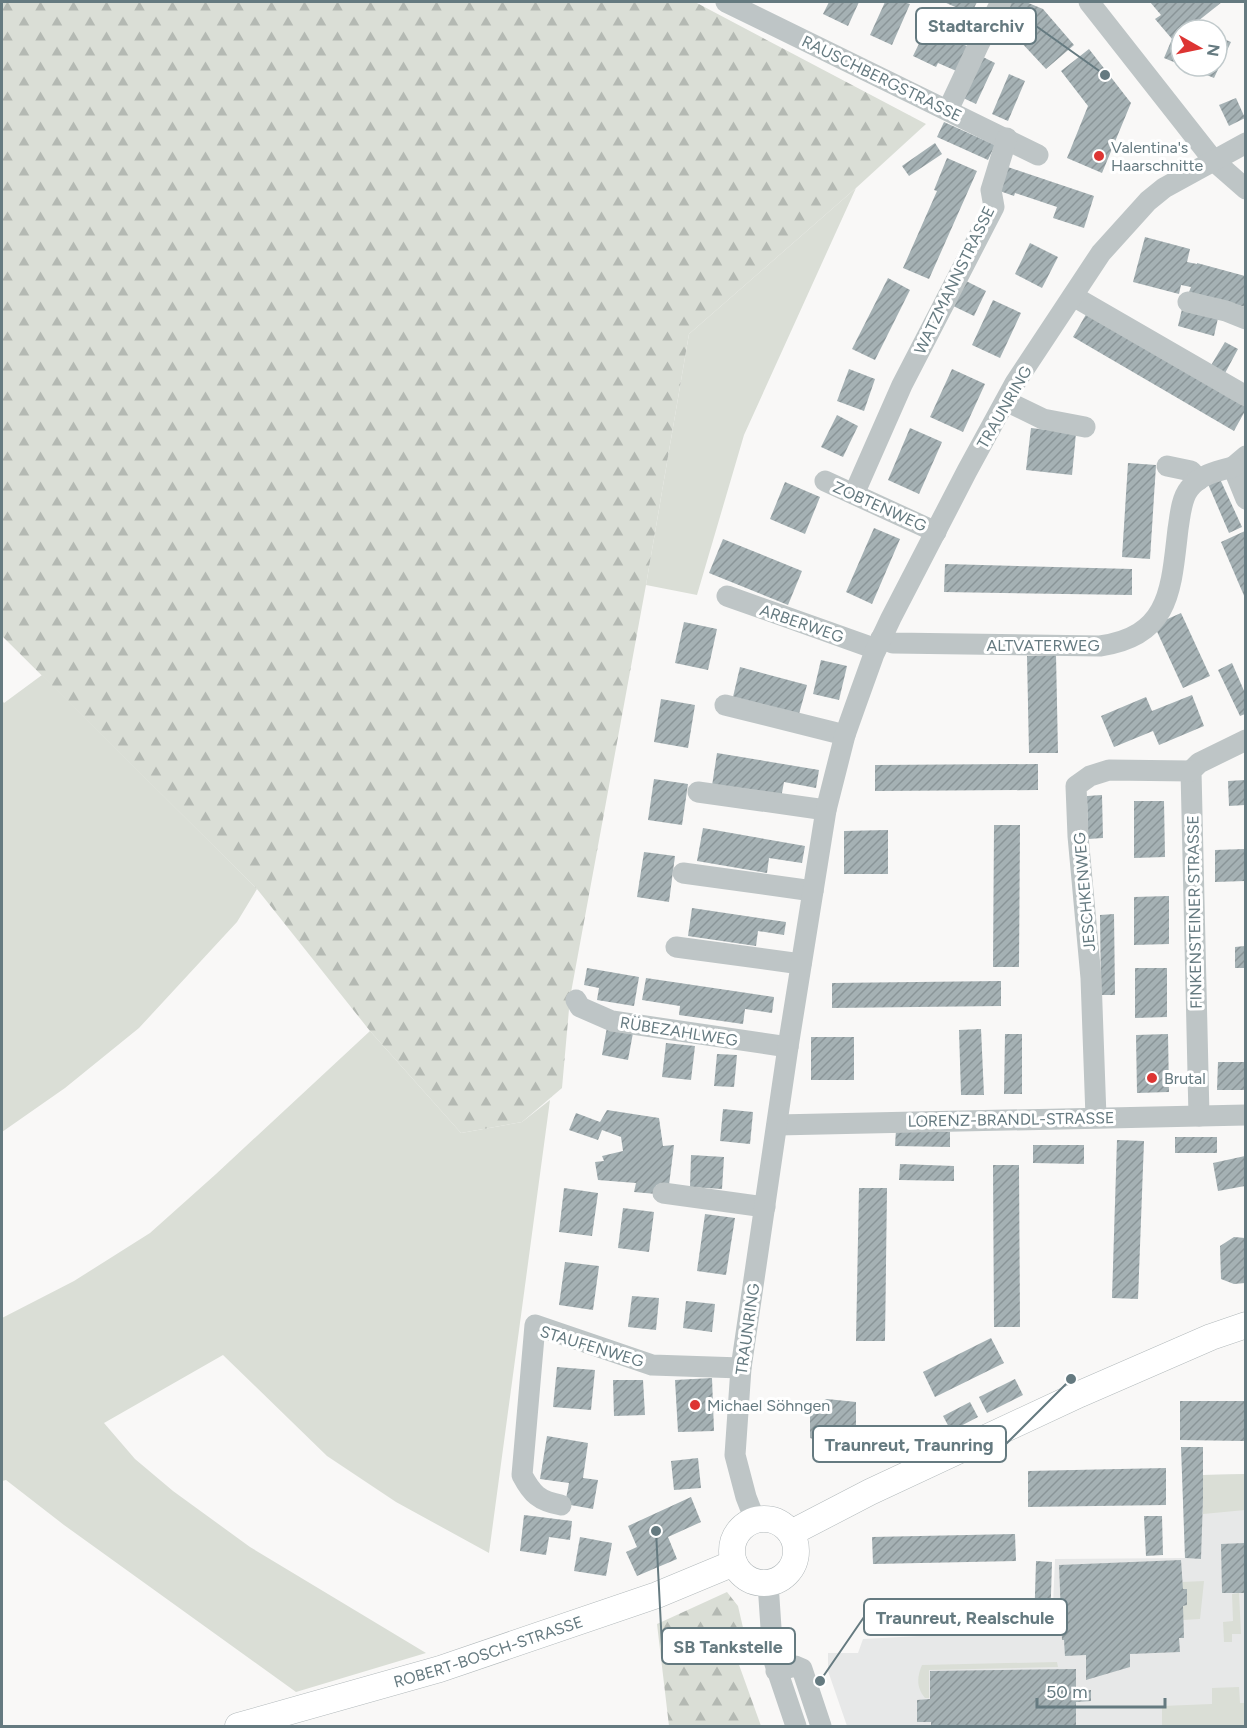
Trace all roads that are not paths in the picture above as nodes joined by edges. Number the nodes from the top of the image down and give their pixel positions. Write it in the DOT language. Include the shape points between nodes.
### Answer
graph roads {
  1 [pos="1002,2"];
  2 [pos="1089,2"];
  3 [pos="734,3"];
  4 [pos="948,110"];
  5 [pos="1007,138"];
  6 [pos="1245,143"];
  7 [pos="1038,155"];
  8 [pos="1214,161"];
  9 [pos="1245,189"];
  10 [pos="1073,296"];
  11 [pos="1188,302"];
  12 [pos="1245,319"];
  13 [pos="1245,396"];
  14 [pos="1006,401"];
  15 [pos="1085,427"];
  16 [pos="1239,462"];
  17 [pos="1167,466"];
  18 [pos="1199,480"];
  19 [pos="825,481"];
  20 [pos="854,494"];
  21 [pos="1245,499"];
  22 [pos="936,532"];
  23 [pos="727,597"];
  24 [pos="879,644"];
  25 [pos="725,705"];
  26 [pos="845,735"];
  27 [pos="1245,740"];
  28 [pos="1191,771"];
  29 [pos="698,792"];
  30 [pos="826,810"];
  31 [pos="683,873"];
  32 [pos="813,891"];
  33 [pos="676,947"];
  34 [pos="801,964"];
  35 [pos="576,1000"];
  36 [pos="788,1047"];
  37 [pos="1245,1115"];
  38 [pos="1199,1116"];
  39 [pos="1096,1117"];
  40 [pos="777,1125"];
  41 [pos="663,1193"];
  42 [pos="765,1207"];
  43 [pos="1245,1325"];
  44 [pos="741,1368"];
  45 [pos="561,1505"];
  46 [pos="755,1520"];
  47 [pos="791,1533"];
  48 [pos="734,1563"];
  49 [pos="768,1583"];
  50 [pos="776,1671"];
  51 [pos="238,1726"];
  52 [pos="796,1726"];
  53 [pos="821,1726"];
  1 -- 4 [label="street"];
  2 -- 8 [label="street"];
  3 -- 4 [label="street, RAUSCHBERGSTRASSE"];
  4 -- 5 [label="street, RAUSCHBERGSTRASSE"];
  5 -- 7 [label="street, RAUSCHBERGSTRASSE"];
  5 -- 20 [label="street, WATZMANNSTRASSE" via="991,190 994,207 902,385"];
  6 -- 8 [label="street, TRAUNRING"];
  8 -- 9 [label="street"];
  8 -- 10 [label="street, TRAUNRING" via="1148,201 1101,253"];
  10 -- 13 [label="street"];
  10 -- 14 [label="street, TRAUNRING"];
  11 -- 12 [label="street"];
  14 -- 15 [label="street" via="1043,419"];
  14 -- 22 [label="street, TRAUNRING"];
  16 -- 18 [label="street"];
  16 -- 21 [label="street"];
  17 -- 18 [label="street" via="1191,471"];
  18 -- 24 [label="street, ALTVATERWEG" via="1188,490 1180,513 1167,598 1149,626 1125,640 1100,646"];
  19 -- 20 [label="street, ZOBTENWEG"];
  20 -- 22 [label="street, ZOBTENWEG"];
  22 -- 24 [label="street, TRAUNRING"];
  23 -- 24 [label="street, ARBERWEG"];
  24 -- 26 [label="street, TRAUNRING"];
  25 -- 26 [label="street"];
  26 -- 30 [label="street, TRAUNRING"];
  27 -- 28 [label="street"];
  28 -- 38 [label="street, FINKENSTEINER STRASSE"];
  28 -- 39 [label="street, JESCHKENWEG" via="1109,770 1076,786 1091,978"];
  29 -- 30 [label="street"];
  30 -- 32 [label="street, TRAUNRING"];
  31 -- 32 [label="street"];
  32 -- 34 [label="street, TRAUNRING"];
  33 -- 34 [label="street"];
  34 -- 36 [label="street, TRAUNRING"];
  35 -- 36 [label="street, RÜBEZAHLWEG" via="580,1007 612,1021"];
  36 -- 40 [label="street, TRAUNRING"];
  37 -- 38 [label="street, LORENZ-BRANDL-STRASSE"];
  38 -- 39 [label="street, LORENZ-BRANDL-STRASSE"];
  39 -- 40 [label="street, LORENZ-BRANDL-STRASSE"];
  40 -- 42 [label="street, TRAUNRING"];
  41 -- 42 [label="street"];
  42 -- 44 [label="street, TRAUNRING"];
  43 -- 47 [label="main road" via="1080,1394"];
  44 -- 45 [label="street, STAUFENWEG" via="652,1365 536,1325 522,1475 531,1492 547,1503"];
  44 -- 46 [label="street, TRAUNRING" via="735,1455"];
  46 -- 47 [label="main road" via="772,1520"];
  46 -- 48 [label="main road" via="736,1536 732,1549"];
  47 -- 49 [label="main road" via="796,1552 794,1565 780,1579"];
  48 -- 49 [label="main road" via="747,1579"];
  48 -- 51 [label="main road, ROBERT-BOSCH-STRASSE" via="657,1595 440,1669"];
  49 -- 50 [label="street"];
  50 -- 52 [label="street"];
  50 -- 53 [label="street" via="795,1666 802,1669"];
}
